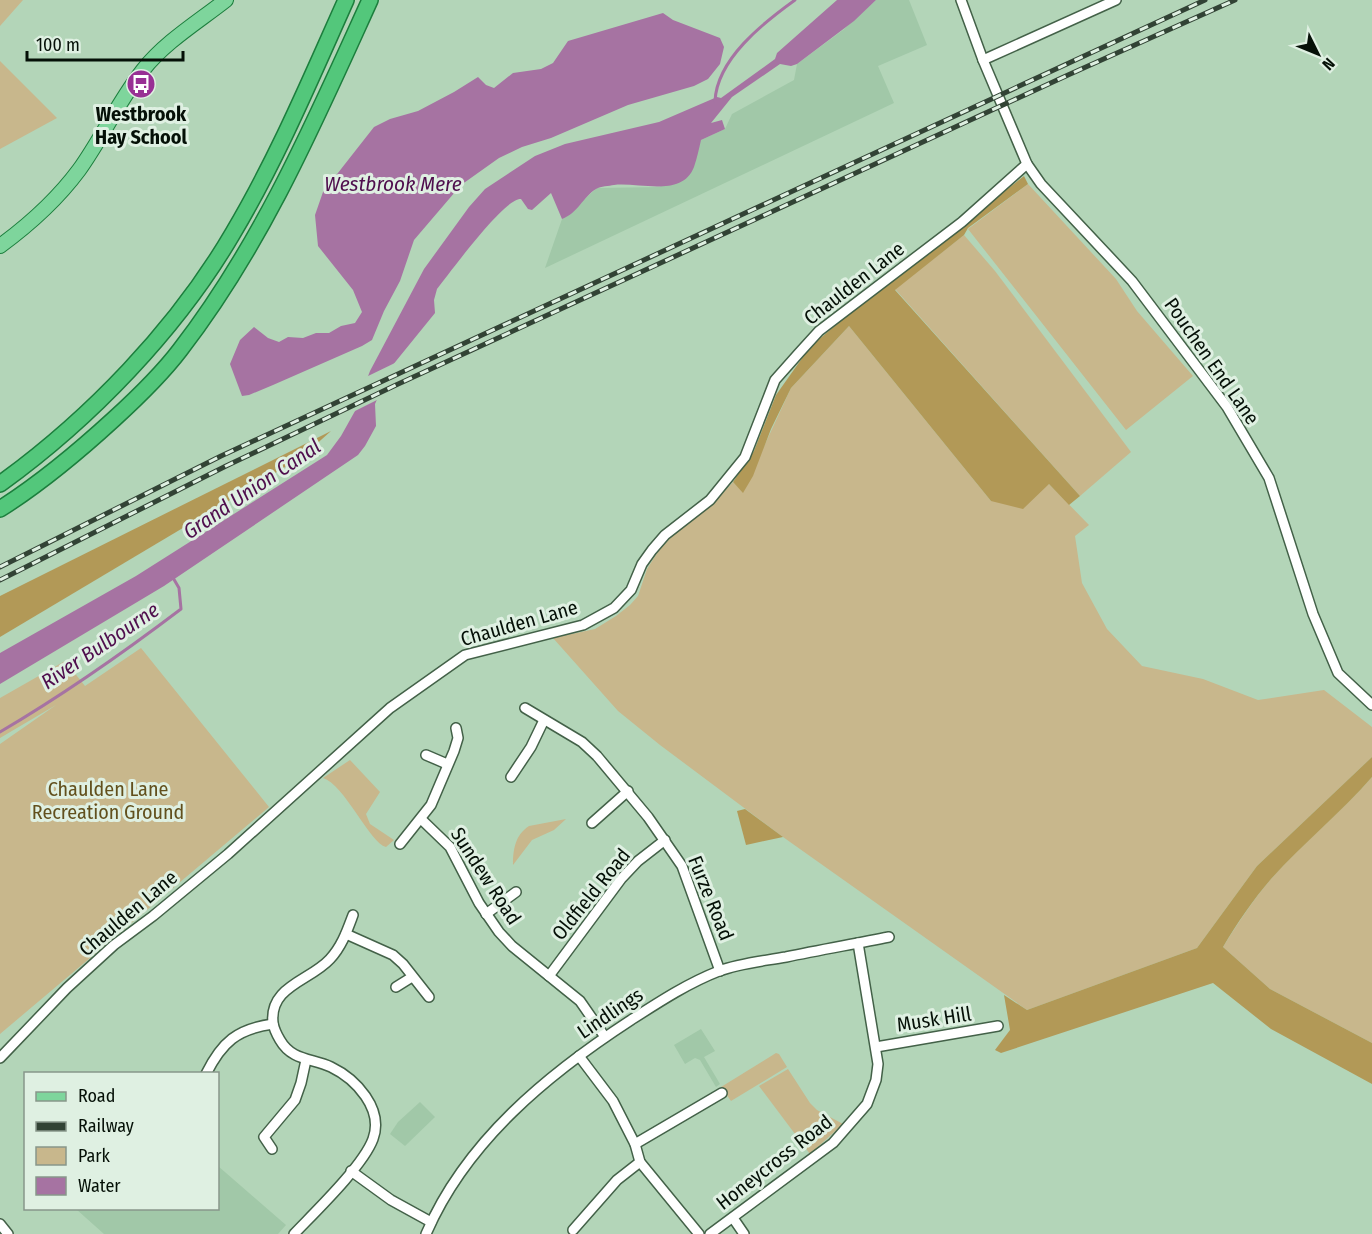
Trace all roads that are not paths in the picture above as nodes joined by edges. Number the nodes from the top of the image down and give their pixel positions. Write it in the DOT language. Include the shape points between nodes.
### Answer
graph roads {
  1 [pos="226,0"];
  2 [pos="346,0"];
  3 [pos="370,0"];
  4 [pos="961,0"];
  5 [pos="1116,0"];
  6 [pos="983,60"];
  7 [pos="1027,164"];
  8 [pos="0,246"];
  9 [pos="0,484"];
  10 [pos="0,509"];
  11 [pos="1372,705"];
  12 [pos="525,708"];
  13 [pos="544,720"];
  14 [pos="456,728"];
  15 [pos="426,755"];
  16 [pos="447,764"];
  17 [pos="511,777"];
  18 [pos="628,791"];
  19 [pos="421,819"];
  20 [pos="592,823"];
  21 [pos="665,840"];
  22 [pos="400,844"];
  23 [pos="516,892"];
  24 [pos="486,914"];
  25 [pos="352,915"];
  26 [pos="346,934"];
  27 [pos="889,937"];
  28 [pos="858,943"];
  29 [pos="720,971"];
  30 [pos="549,976"];
  31 [pos="412,977"];
  32 [pos="396,987"];
  33 [pos="429,997"];
  34 [pos="273,1024"];
  35 [pos="998,1026"];
  36 [pos="605,1037"];
  37 [pos="876,1047"];
  38 [pos="579,1056"];
  39 [pos="0,1058"];
  40 [pos="306,1060"];
  41 [pos="207,1072"];
  42 [pos="722,1092"];
  43 [pos="635,1144"];
  44 [pos="272,1149"];
  45 [pos="640,1162"];
  46 [pos="351,1172"];
  47 [pos="733,1218"];
  48 [pos="431,1222"];
  49 [pos="0,1224"];
  50 [pos="573,1230"];
  51 [pos="8,1234"];
  52 [pos="294,1234"];
  53 [pos="426,1234"];
  54 [pos="699,1234"];
  55 [pos="710,1234"];
  56 [pos="744,1234"];
  1 -- 8 [label="main road" via="158,53 58,197"];
  2 -- 9 [label="highway" via="256,192 190,298 149,349 98,401"];
  3 -- 10 [label="highway" via="274,204 219,296 185,343 137,397 73,456"];
  4 -- 6 [label="street, Pouchen End Lane"];
  5 -- 6 [label="street"];
  6 -- 7 [label="street, Pouchen End Lane"];
  7 -- 11 [label="street, Pouchen End Lane" via="1041,184 1132,280 1227,407 1269,478 1313,614 1338,673"];
  7 -- 39 [label="street, Chaulden Lane" via="962,222 819,331 775,380 745,457 710,500 665,535 642,564 631,590 614,608 583,625 465,655 390,708 228,854 114,945"];
  12 -- 13 [label="street, Furze Road"];
  13 -- 17 [label="street"];
  13 -- 18 [label="street, Furze Road" via="582,742"];
  14 -- 16 [label="street" via="458,738"];
  15 -- 16 [label="street"];
  16 -- 19 [label="street"];
  18 -- 20 [label="street"];
  18 -- 21 [label="street, Furze Road"];
  19 -- 22 [label="street"];
  19 -- 24 [label="street, Sundew Road" via="450,848"];
  21 -- 29 [label="street, Furze Road" via="682,867"];
  21 -- 30 [label="street, Oldfield Road" via="621,879"];
  23 -- 24 [label="street"];
  24 -- 30 [label="street, Sundew Road" via="512,946"];
  25 -- 26 [label="street"];
  26 -- 31 [label="street" via="393,955"];
  26 -- 34 [label="street" via="329,961 281,993"];
  27 -- 28 [label="street, Lindlings"];
  28 -- 29 [label="street, Lindlings"];
  28 -- 37 [label="street, Honeycross Road"];
  29 -- 36 [label="street, Lindlings" via="667,997"];
  30 -- 36 [label="street, Sundew Road" via="580,1001"];
  31 -- 32 [label="street"];
  31 -- 33 [label="street"];
  34 -- 40 [label="street" via="287,1050"];
  34 -- 41 [label="street" via="233,1037"];
  35 -- 37 [label="street, Musk Hill"];
  36 -- 38 [label="street, Lindlings"];
  37 -- 47 [label="street, Honeycross Road" via="876,1080 860,1114 833,1143"];
  38 -- 43 [label="street" via="613,1101"];
  38 -- 48 [label="street, Lindlings" via="491,1135 469,1161"];
  40 -- 44 [label="street" via="295,1100 264,1137"];
  40 -- 46 [label="street" via="342,1074 367,1097 372,1107 374,1139"];
  42 -- 43 [label="street"];
  43 -- 45 [label="street"];
  45 -- 50 [label="street" via="617,1180"];
  45 -- 54 [label="street"];
  46 -- 48 [label="street"];
  46 -- 52 [label="street"];
  47 -- 55 [label="street, Honeycross Road"];
  47 -- 56 [label="street"];
  48 -- 53 [label="street, Lindlings"];
  49 -- 51 [label="street"];
}
